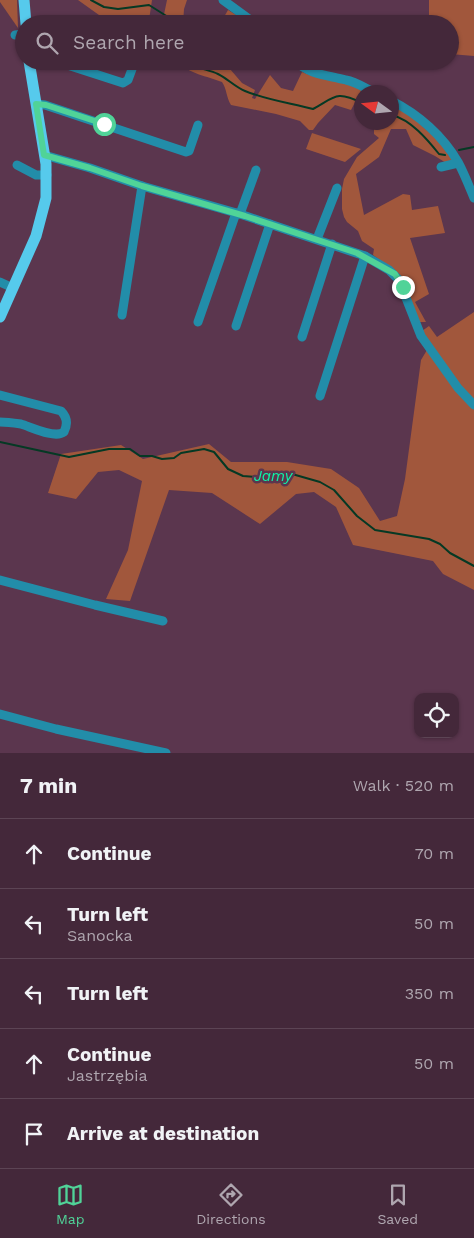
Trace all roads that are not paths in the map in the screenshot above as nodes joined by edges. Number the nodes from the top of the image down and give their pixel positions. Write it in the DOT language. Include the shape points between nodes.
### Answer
graph roads {
  1 [pos="24,0"];
  2 [pos="223,0"];
  3 [pos="25,15"];
  4 [pos="244,15"];
  5 [pos="31,70"];
  6 [pos="83,70"];
  7 [pos="132,70"];
  8 [pos="307,70"];
  9 [pos="359,85"];
  10 [pos="36,104"];
  11 [pos="399,105"];
  12 [pos="198,125"];
  13 [pos="44,155"];
  14 [pos="458,163"];
  15 [pos="16,165"];
  16 [pos="441,167"];
  17 [pos="256,170"];
  18 [pos="47,176"];
  19 [pos="142,186"];
  20 [pos="337,188"];
  21 [pos="474,198"];
  22 [pos="238,214"];
  23 [pos="270,224"];
  24 [pos="317,239"];
  25 [pos="332,244"];
  26 [pos="365,256"];
  27 [pos="0,282"];
  28 [pos="13,288"];
  29 [pos="1,314"];
  30 [pos="122,314"];
  31 [pos="198,322"];
  32 [pos="236,326"];
  33 [pos="302,337"];
  34 [pos="0,395"];
  35 [pos="320,396"];
  36 [pos="474,405"];
  37 [pos="0,422"];
  38 [pos="0,580"];
  39 [pos="163,621"];
  40 [pos="0,714"];
  41 [pos="166,753"];
  1 -- 3 [label="main road"];
  2 -- 4 [label="street"];
  5 -- 10 [label="main road"];
  6 -- 7 [label="street" via="123,83"];
  8 -- 9 [label="street"];
  10 -- 12 [label="street" via="186,152"];
  10 -- 13 [label="main road"];
  11 -- 14 [label="street" via="438,136"];
  13 -- 18 [label="main road"];
  13 -- 19 [label="street"];
  14 -- 16 [label="street"];
  14 -- 21 [label="street"];
  15 -- 18 [label="street" via="36,175"];
  17 -- 22 [label="street"];
  18 -- 28 [label="main road" via="41,221"];
  19 -- 22 [label="street"];
  19 -- 30 [label="street"];
  20 -- 24 [label="street"];
  22 -- 23 [label="street"];
  22 -- 31 [label="street"];
  23 -- 24 [label="street"];
  23 -- 32 [label="street"];
  24 -- 25 [label="street"];
  25 -- 26 [label="street"];
  25 -- 33 [label="street"];
  26 -- 35 [label="street"];
  26 -- 36 [label="street" via="399,280 421,336"];
  27 -- 28 [label="street"];
  28 -- 29 [label="main road"];
  34 -- 37 [label="street" via="61,412 66,428 58,435"];
  38 -- 39 [label="street"];
  40 -- 41 [label="street"];
}
